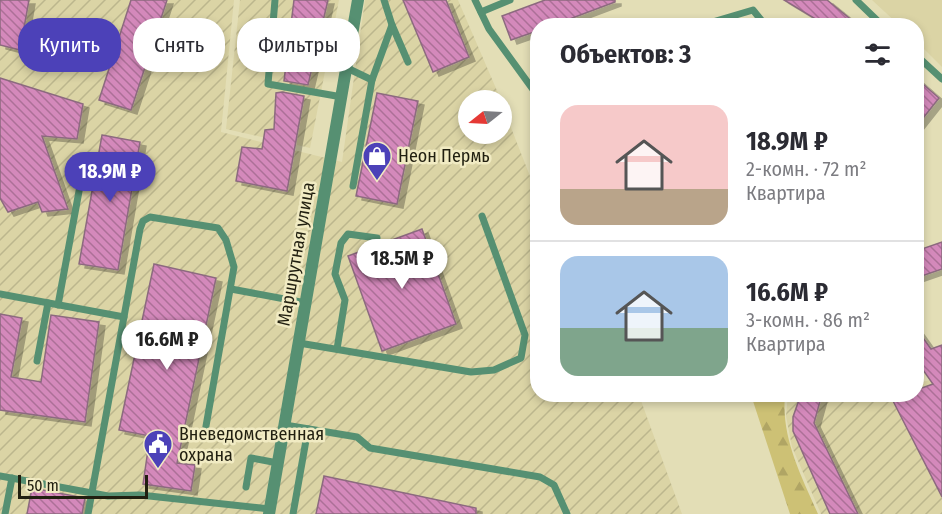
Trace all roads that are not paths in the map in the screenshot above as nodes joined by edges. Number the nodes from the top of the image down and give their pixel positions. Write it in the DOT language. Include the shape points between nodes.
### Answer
graph roads {
  1 [pos="275,0"];
  2 [pos="358,0"];
  3 [pos="384,0"];
  4 [pos="475,0"];
  5 [pos="510,0"];
  6 [pos="856,0"];
  7 [pos="481,12"];
  8 [pos="355,18"];
  9 [pos="726,18"];
  10 [pos="760,18"];
  11 [pos="875,18"];
  12 [pos="392,25"];
  13 [pos="408,62"];
  14 [pos="924,62"];
  15 [pos="346,72"];
  16 [pos="355,72"];
  17 [pos="942,79"];
  18 [pos="372,80"];
  19 [pos="530,82"];
  20 [pos="342,97"];
  21 [pos="82,175"];
  22 [pos="353,186"];
  23 [pos="482,216"];
  24 [pos="377,238"];
  25 [pos="231,289"];
  26 [pos="0,294"];
  27 [pos="48,303"];
  28 [pos="306,303"];
  29 [pos="58,305"];
  30 [pos="124,317"];
  31 [pos="299,343"];
  32 [pos="337,349"];
  33 [pos="38,361"];
  34 [pos="285,425"];
  35 [pos="206,426"];
  36 [pos="308,429"];
  37 [pos="278,463"];
  38 [pos="0,476"];
  39 [pos="12,478"];
  40 [pos="246,487"];
  41 [pos="92,493"];
  42 [pos="270,512"];
  43 [pos="5,514"];
  44 [pos="88,514"];
  45 [pos="293,514"];
  46 [pos="567,514"];
  1 -- 20 [label="lane" via="268,84"];
  2 -- 8 [label="street, Маршрутная улица"];
  3 -- 12 [label="lane"];
  4 -- 7 [label="lane"];
  5 -- 7 [label="lane"];
  6 -- 11 [label="lane"];
  7 -- 19 [label="lane"];
  9 -- 10 [label="lane" via="753,10"];
  12 -- 13 [label="lane"];
  12 -- 18 [label="lane"];
  14 -- 17 [label="lane"];
  15 -- 20 [label="street, Маршрутная улица"];
  16 -- 18 [label="lane"];
  18 -- 22 [label="lane"];
  20 -- 28 [label="street, Маршрутная улица"];
  21 -- 29 [label="lane"];
  23 -- 32 [label="lane" via="525,335 521,358 494,370 471,372"];
  24 -- 32 [label="lane" via="348,234 340,243 335,274 345,300"];
  25 -- 28 [label="lane"];
  25 -- 30 [label="lane" via="234,267 218,228 150,217 140,229"];
  25 -- 35 [label="lane"];
  26 -- 27 [label="lane"];
  27 -- 29 [label="lane"];
  27 -- 33 [label="lane"];
  28 -- 31 [label="street, Маршрутная улица"];
  29 -- 30 [label="lane"];
  30 -- 41 [label="lane"];
  31 -- 32 [label="lane"];
  31 -- 34 [label="street, Маршрутная улица"];
  34 -- 36 [label="lane"];
  34 -- 37 [label="street, Маршрутная улица"];
  36 -- 45 [label="lane"];
  36 -- 46 [label="lane" via="357,437 370,448 540,477 554,485"];
  37 -- 40 [label="lane" via="251,458"];
  37 -- 42 [label="street, Маршрутная улица"];
  38 -- 39 [label="lane"];
  39 -- 41 [label="lane"];
  39 -- 43 [label="lane"];
  41 -- 42 [label="lane" via="140,495"];
  41 -- 44 [label="lane"];
}
